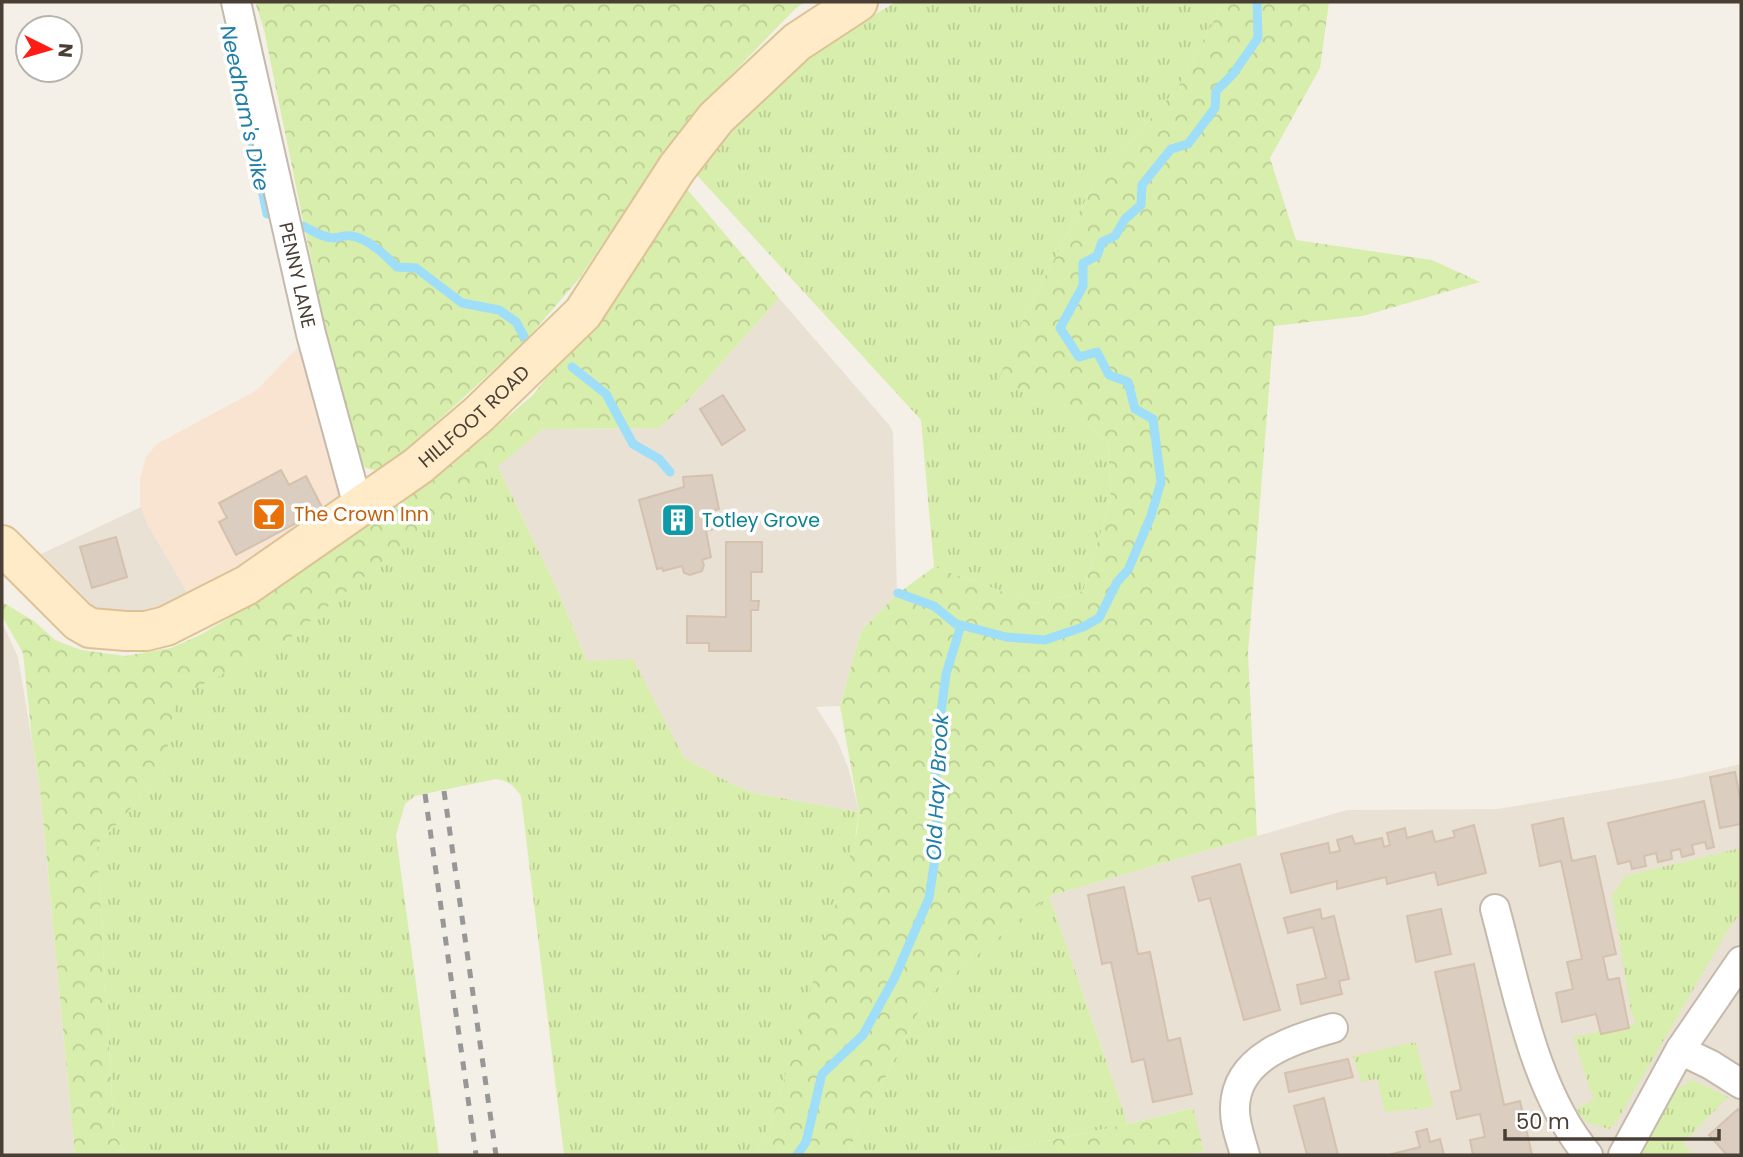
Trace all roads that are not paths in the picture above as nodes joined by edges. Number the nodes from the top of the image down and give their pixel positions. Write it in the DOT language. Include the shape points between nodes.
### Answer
graph roads {
  1 [pos="236,2"];
  2 [pos="858,2"];
  3 [pos="358,506"];
  4 [pos="2,545"];
  5 [pos="1495,909"];
  6 [pos="1741,961"];
  7 [pos="1333,1028"];
  8 [pos="1680,1050"];
  9 [pos="1741,1084"];
  10 [pos="1245,1155"];
  11 [pos="1588,1155"];
  12 [pos="1623,1155"];
  1 -- 3 [label="street, PENNY LANE" via="312,334"];
  2 -- 3 [label="street, HILLFOOT ROAD" via="797,43 716,118 677,168 583,313 479,415 418,466"];
  3 -- 4 [label="street, HILLFOOT ROAD" via="247,585 166,626 146,631 90,628 78,621"];
  5 -- 11 [label="street" via="1530,1038 1553,1099"];
  6 -- 8 [label="street"];
  7 -- 10 [label="street" via="1278,1046 1242,1078 1234,1110"];
  8 -- 9 [label="street"];
  8 -- 12 [label="street"];
}
